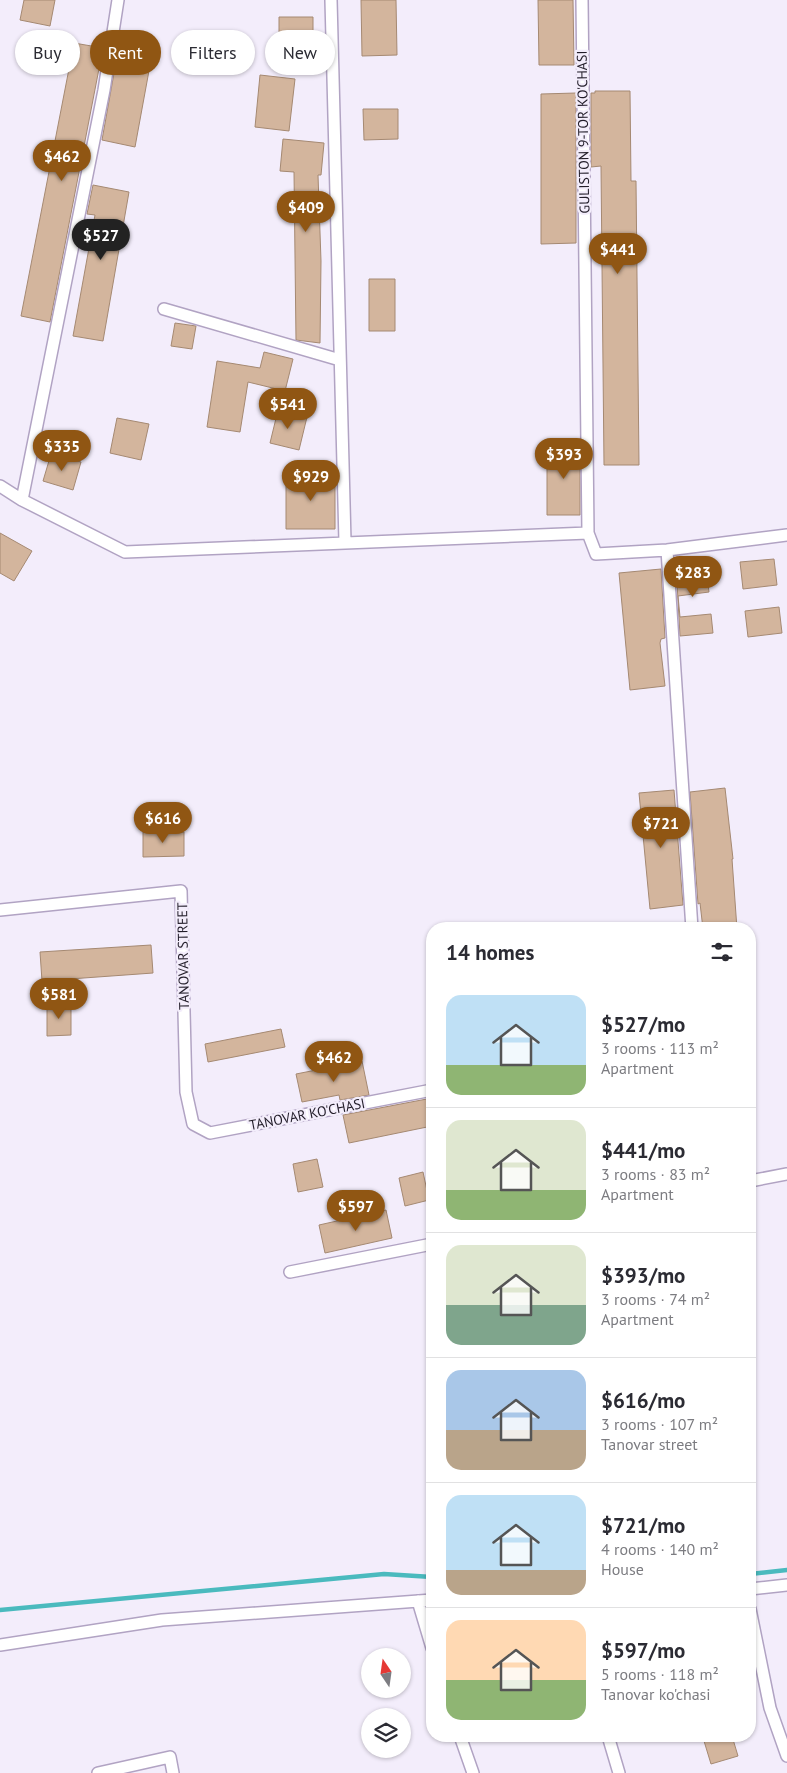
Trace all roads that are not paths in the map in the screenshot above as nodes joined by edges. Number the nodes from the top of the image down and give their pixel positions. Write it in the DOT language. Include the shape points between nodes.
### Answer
graph roads {
  1 [pos="118,0"];
  2 [pos="331,0"];
  3 [pos="582,0"];
  4 [pos="164,309"];
  5 [pos="340,360"];
  6 [pos="0,486"];
  7 [pos="22,500"];
  8 [pos="588,533"];
  9 [pos="787,535"];
  10 [pos="345,542"];
  11 [pos="667,550"];
  12 [pos="0,910"];
  13 [pos="692,922"];
  14 [pos="426,1091"];
  15 [pos="787,1174"];
  16 [pos="756,1180"];
  17 [pos="426,1245"];
  18 [pos="290,1272"];
  19 [pos="787,1585"];
  20 [pos="756,1588"];
  21 [pos="418,1600"];
  22 [pos="426,1600"];
  23 [pos="426,1627"];
  24 [pos="756,1639"];
  25 [pos="0,1645"];
  26 [pos="462,1742"];
  27 [pos="610,1742"];
  28 [pos="787,1756"];
  29 [pos="98,1773"];
  30 [pos="173,1773"];
  31 [pos="473,1773"];
  32 [pos="619,1773"];
  1 -- 7 [label="street" via="104,90"];
  2 -- 5 [label="street"];
  3 -- 8 [label="street, GULISTON 9-TOR KO'CHASI"];
  4 -- 5 [label="street"];
  5 -- 10 [label="street"];
  6 -- 7 [label="street"];
  7 -- 10 [label="street" via="125,552"];
  8 -- 10 [label="street"];
  8 -- 11 [label="street" via="596,554"];
  9 -- 11 [label="street"];
  11 -- 13 [label="street"];
  12 -- 14 [label="street, TANOVAR STREET" via="181,891 186,1092 193,1124 210,1133"];
  15 -- 16 [label="street"];
  17 -- 18 [label="street"];
  19 -- 20 [label="street"];
  21 -- 22 [label="street"];
  21 -- 23 [label="street"];
  21 -- 25 [label="street" via="162,1620"];
  24 -- 28 [label="street" via="770,1708"];
  26 -- 31 [label="street"];
  27 -- 32 [label="street"];
  29 -- 30 [label="street" via="170,1757"];
}
